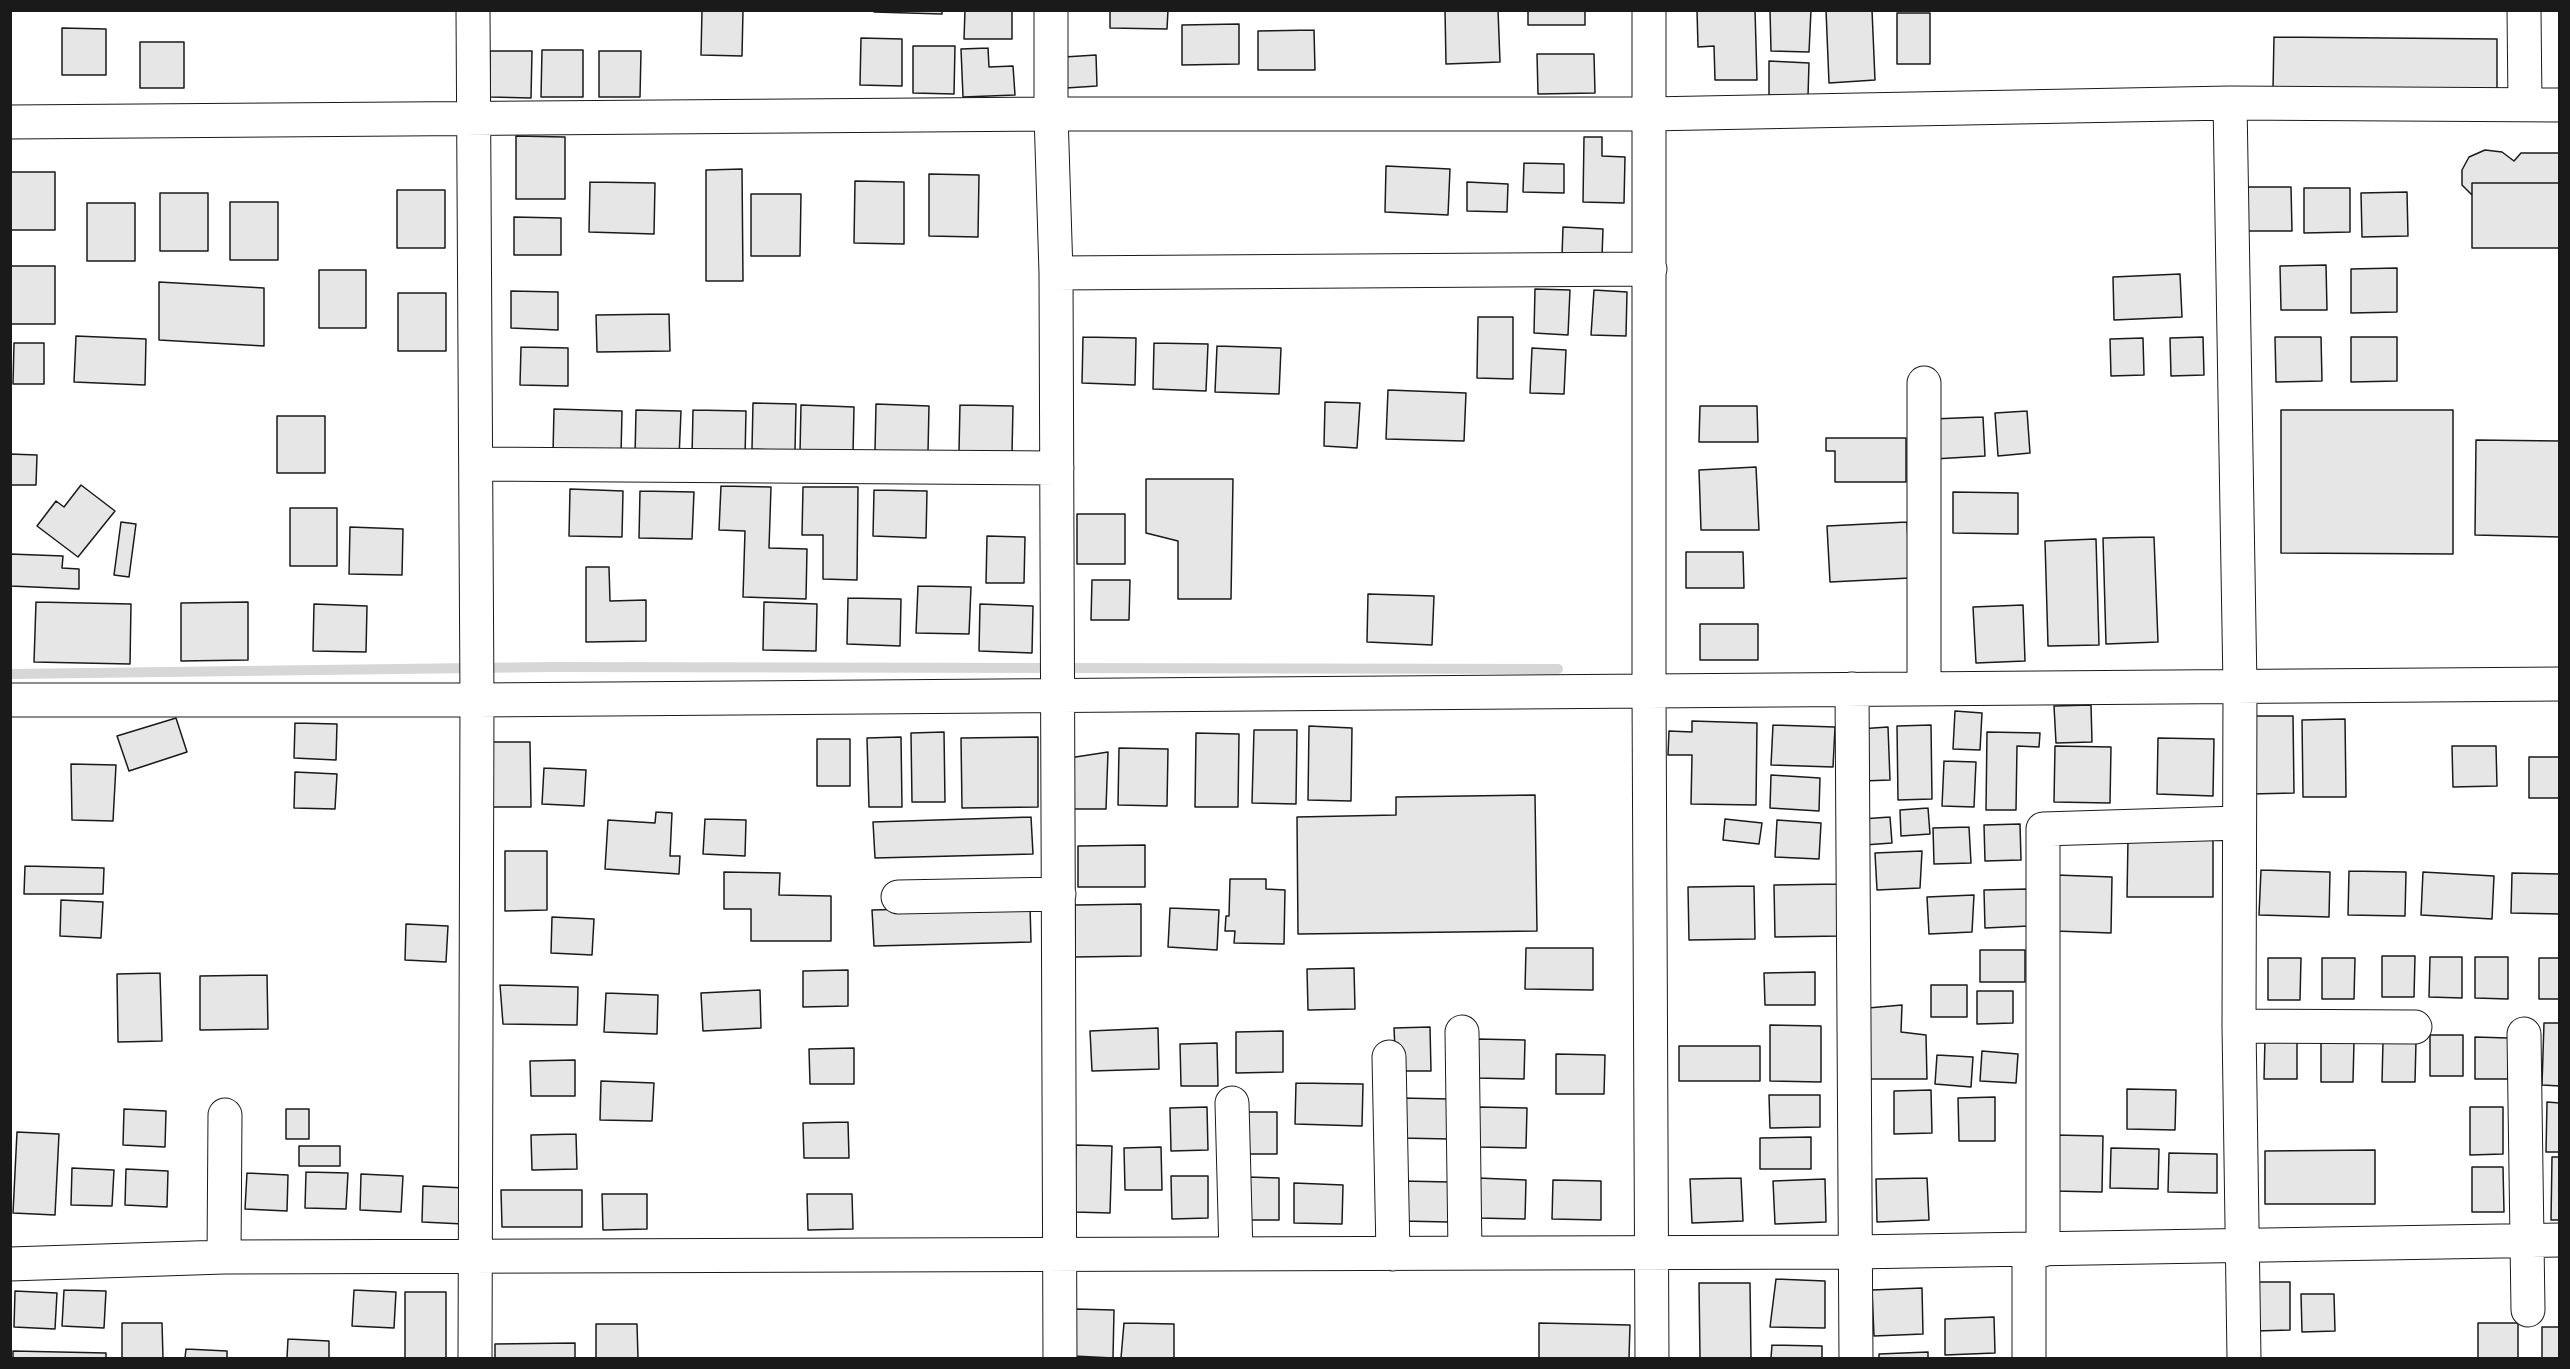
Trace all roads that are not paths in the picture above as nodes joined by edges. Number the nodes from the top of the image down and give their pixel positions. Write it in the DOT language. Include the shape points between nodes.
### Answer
graph roads {
  1 [pos="473,10"];
  2 [pos="1051,10"];
  3 [pos="1649,10"];
  4 [pos="2524,10"];
  5 [pos="2230,103"];
  6 [pos="2526,105"];
  7 [pos="2559,105"];
  8 [pos="1051,114"];
  9 [pos="1648,114"];
  10 [pos="473,117"];
  11 [pos="10,122"];
  12 [pos="1650,268"];
  13 [pos="1056,273"];
  14 [pos="1923,383"];
  15 [pos="476,465"];
  16 [pos="1057,468"];
  17 [pos="2559,684"];
  18 [pos="2240,687"];
  19 [pos="1852,689"];
  20 [pos="1924,689"];
  21 [pos="1648,690"];
  22 [pos="1056,696"];
  23 [pos="10,700"];
  24 [pos="477,700"];
  25 [pos="2238,823"];
  26 [pos="1059,894"];
  27 [pos="898,897"];
  28 [pos="2239,1026"];
  29 [pos="2415,1027"];
  30 [pos="1462,1032"];
  31 [pos="2524,1034"];
  32 [pos="1389,1057"];
  33 [pos="1232,1103"];
  34 [pos="225,1115"];
  35 [pos="2544,1241"];
  36 [pos="2243,1247"];
  37 [pos="2036,1249"];
  38 [pos="1854,1252"];
  39 [pos="1465,1253"];
  40 [pos="1652,1253"];
  41 [pos="1060,1254"];
  42 [pos="1236,1254"];
  43 [pos="1393,1254"];
  44 [pos="224,1257"];
  45 [pos="476,1257"];
  46 [pos="10,1264"];
  47 [pos="2528,1310"];
  48 [pos="475,1359"];
  49 [pos="1060,1359"];
  50 [pos="1652,1359"];
  51 [pos="1856,1359"];
  52 [pos="2029,1359"];
  53 [pos="2244,1359"];
  1 -- 10 [label="street"];
  2 -- 8 [label="street"];
  3 -- 9 [label="street"];
  4 -- 6 [label="street"];
  5 -- 6 [label="street"];
  5 -- 9 [label="street"];
  5 -- 18 [label="street"];
  6 -- 7 [label="street"];
  8 -- 9 [label="street"];
  8 -- 10 [label="street"];
  8 -- 13 [label="street"];
  9 -- 12 [label="street"];
  10 -- 11 [label="street"];
  10 -- 15 [label="street"];
  12 -- 13 [label="street"];
  12 -- 21 [label="street"];
  13 -- 16 [label="street"];
  14 -- 20 [label="street"];
  15 -- 16 [label="street"];
  15 -- 24 [label="street"];
  16 -- 22 [label="street"];
  17 -- 18 [label="street"];
  18 -- 20 [label="street"];
  18 -- 25 [label="street"];
  19 -- 20 [label="street"];
  19 -- 21 [label="street"];
  19 -- 38 [label="street"];
  21 -- 22 [label="street"];
  21 -- 40 [label="street"];
  22 -- 24 [label="street"];
  22 -- 26 [label="street"];
  23 -- 24 [label="street"];
  24 -- 45 [label="street"];
  25 -- 28 [label="street"];
  25 -- 37 [label="street" via="2043,829"];
  26 -- 27 [label="street"];
  26 -- 41 [label="street"];
  28 -- 29 [label="street"];
  28 -- 36 [label="street"];
  30 -- 39 [label="street"];
  31 -- 35 [label="street"];
  32 -- 43 [label="street"];
  33 -- 42 [label="street"];
  34 -- 44 [label="street"];
  35 -- 36 [label="street"];
  35 -- 47 [label="street"];
  36 -- 37 [label="street"];
  36 -- 53 [label="street"];
  37 -- 38 [label="street"];
  37 -- 52 [label="street"];
  38 -- 40 [label="street"];
  38 -- 51 [label="street"];
  39 -- 40 [label="street"];
  39 -- 43 [label="street"];
  40 -- 50 [label="street"];
  41 -- 42 [label="street"];
  41 -- 45 [label="street"];
  41 -- 49 [label="street"];
  42 -- 43 [label="street"];
  44 -- 45 [label="street"];
  44 -- 46 [label="street"];
  45 -- 48 [label="street"];
}
